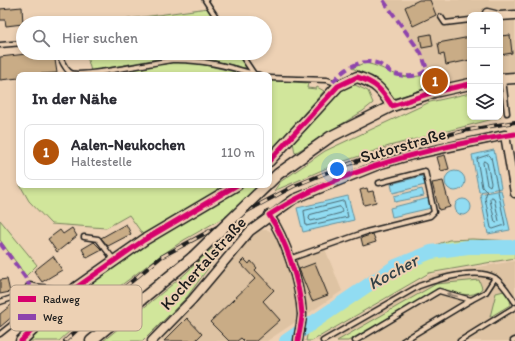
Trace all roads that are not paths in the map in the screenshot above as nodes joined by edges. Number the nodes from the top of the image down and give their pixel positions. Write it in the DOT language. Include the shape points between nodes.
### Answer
graph roads {
  1 [pos="204,0"];
  2 [pos="515,15"];
  3 [pos="215,16"];
  4 [pos="503,16"];
  5 [pos="441,17"];
  6 [pos="467,20"];
  7 [pos="16,44"];
  8 [pos="0,45"];
  9 [pos="61,60"];
  10 [pos="172,60"];
  11 [pos="198,60"];
  12 [pos="245,60"];
  13 [pos="70,72"];
  14 [pos="100,72"];
  15 [pos="246,72"];
  16 [pos="253,72"];
  17 [pos="272,78"];
  18 [pos="515,78"];
  19 [pos="503,79"];
  20 [pos="502,84"];
  21 [pos="467,85"];
  22 [pos="338,86"];
  23 [pos="392,106"];
  24 [pos="507,113"];
  25 [pos="272,158"];
  26 [pos="272,180"];
  27 [pos="379,183"];
  28 [pos="232,188"];
  29 [pos="264,188"];
  30 [pos="515,193"];
  31 [pos="269,215"];
  32 [pos="84,237"];
  33 [pos="289,259"];
  34 [pos="114,260"];
  35 [pos="495,278"];
  36 [pos="80,285"];
  37 [pos="10,299"];
  38 [pos="142,299"];
  39 [pos="471,300"];
  40 [pos="0,302"];
  41 [pos="515,302"];
  42 [pos="515,307"];
  43 [pos="10,326"];
  44 [pos="31,331"];
  45 [pos="103,331"];
  46 [pos="0,334"];
  47 [pos="21,341"];
  48 [pos="91,341"];
  49 [pos="152,341"];
  50 [pos="298,341"];
  51 [pos="323,341"];
  52 [pos="355,341"];
  53 [pos="403,341"];
  54 [pos="460,341"];
  1 -- 3 [label="lane"];
  2 -- 4 [label="street"];
  5 -- 6 [label="lane" via="445,23"];
  7 -- 8 [label="lane"];
  9 -- 13 [label="lane" via="65,69"];
  10 -- 14 [label="lane"];
  11 -- 15 [label="lane"];
  12 -- 16 [label="lane"];
  17 -- 22 [label="lane" via="327,80"];
  18 -- 19 [label="street"];
  20 -- 24 [label="lane"];
  21 -- 23 [label="street"];
  22 -- 23 [label="street" via="356,77 372,81"];
  22 -- 25 [label="street"];
  23 -- 26 [label="street" via="330,137"];
  27 -- 33 [label="lane" via="425,171 434,212 430,216 366,232"];
  28 -- 34 [label="street"];
  29 -- 38 [label="street, bridge" via="193,257"];
  30 -- 31 [label="street, Sutorstraße" via="505,135 439,148 381,164 294,198"];
  31 -- 33 [label="street, Kochertalstraße" via="277,226"];
  31 -- 49 [label="street, Kochertalstraße" via="235,246 192,300"];
  32 -- 34 [label="lane" via="98,239"];
  33 -- 50 [label="street, Kochertalstraße" via="300,294 302,316"];
  34 -- 36 [label="street"];
  35 -- 39 [label="lane" via="486,292"];
  35 -- 41 [label="lane"];
  35 -- 51 [label="lane" via="480,273 470,274 419,286"];
  37 -- 40 [label="lane"];
  39 -- 52 [label="lane, one-way" via="439,291"];
  39 -- 53 [label="lane"];
  42 -- 54 [label="lane"];
  43 -- 46 [label="lane"];
  44 -- 47 [label="street"];
  45 -- 48 [label="street, bridge"];
}
